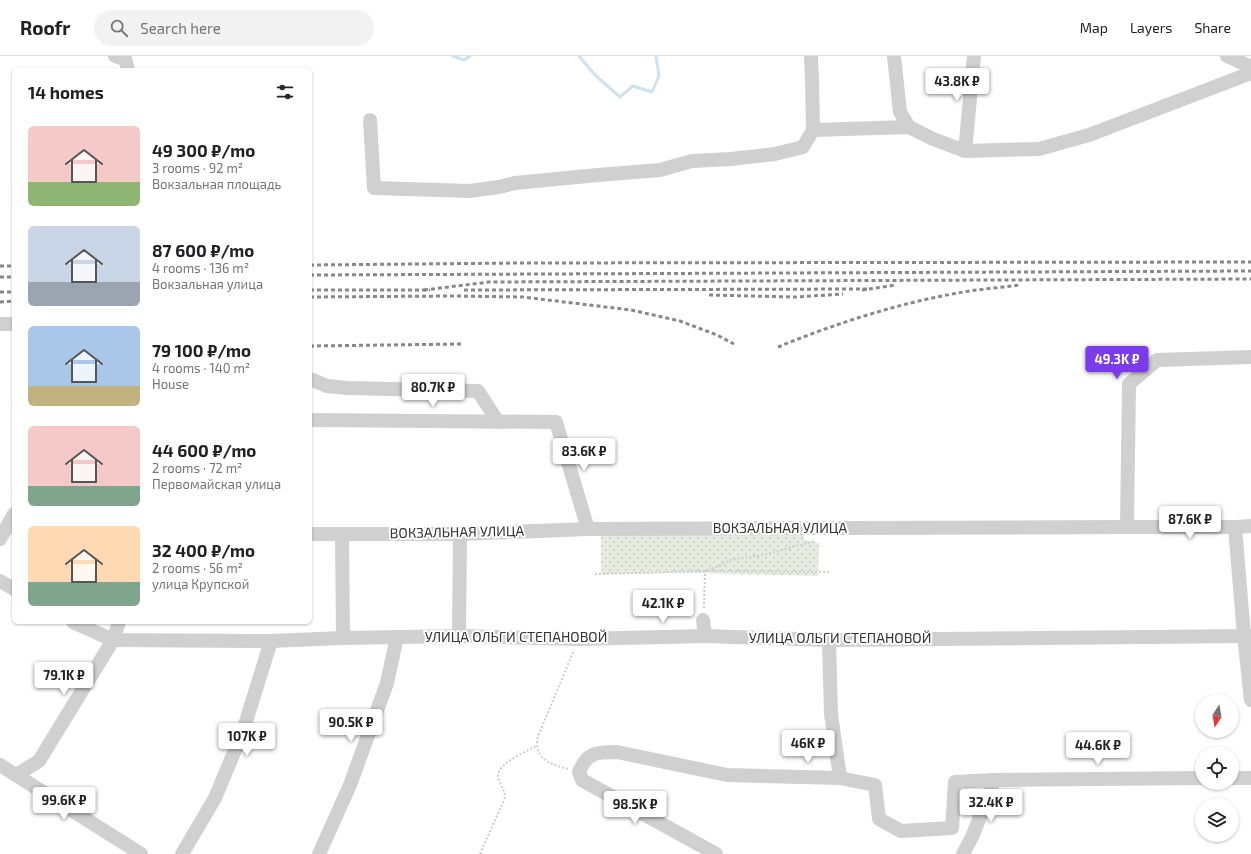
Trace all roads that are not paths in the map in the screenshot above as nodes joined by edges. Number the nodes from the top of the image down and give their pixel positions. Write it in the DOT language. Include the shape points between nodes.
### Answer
graph roads {
  1 [pos="115,56"];
  2 [pos="811,56"];
  3 [pos="894,56"];
  4 [pos="974,56"];
  5 [pos="1227,56"];
  6 [pos="1251,66"];
  7 [pos="127,68"];
  8 [pos="1251,73"];
  9 [pos="370,120"];
  10 [pos="909,127"];
  11 [pos="813,130"];
  12 [pos="965,151"];
  13 [pos="0,324"];
  14 [pos="12,324"];
  15 [pos="1251,357"];
  16 [pos="312,381"];
  17 [pos="312,420"];
  18 [pos="498,422"];
  19 [pos="12,518"];
  20 [pos="1251,526"];
  21 [pos="1127,527"];
  22 [pos="1235,527"];
  23 [pos="588,529"];
  24 [pos="312,534"];
  25 [pos="342,534"];
  26 [pos="460,534"];
  27 [pos="0,539"];
  28 [pos="0,581"];
  29 [pos="12,588"];
  30 [pos="703,620"];
  31 [pos="77,624"];
  32 [pos="118,624"];
  33 [pos="459,636"];
  34 [pos="705,636"];
  35 [pos="1248,636"];
  36 [pos="397,637"];
  37 [pos="343,638"];
  38 [pos="113,640"];
  39 [pos="829,640"];
  40 [pos="271,641"];
  41 [pos="1251,700"];
  42 [pos="0,765"];
  43 [pos="16,775"];
  44 [pos="840,778"];
  45 [pos="1195,778"];
  46 [pos="1239,778"];
  47 [pos="1251,778"];
  48 [pos="994,780"];
  49 [pos="142,854"];
  50 [pos="182,854"];
  51 [pos="319,854"];
  52 [pos="716,854"];
  53 [pos="963,854"];
  1 -- 7 [label="street" via="125,59"];
  2 -- 11 [label="street"];
  3 -- 10 [label="street" via="900,112"];
  4 -- 12 [label="street"];
  5 -- 6 [label="street"];
  8 -- 12 [label="street" via="1089,135 1039,149"];
  9 -- 11 [label="street" via="374,188 469,191 515,183 660,170 692,161 774,154 803,147"];
  10 -- 11 [label="street"];
  10 -- 12 [label="street"];
  13 -- 14 [label="street"];
  15 -- 21 [label="street" via="1157,360 1129,384"];
  16 -- 18 [label="street" via="327,386 347,388 478,391"];
  17 -- 18 [label="street"];
  18 -- 23 [label="street" via="556,422"];
  19 -- 27 [label="street"];
  20 -- 22 [label="street, ВОКЗАЛЬНАЯ УЛИЦА"];
  21 -- 22 [label="street, ВОКЗАЛЬНАЯ УЛИЦА"];
  21 -- 23 [label="street, ВОКЗАЛЬНАЯ УЛИЦА"];
  22 -- 35 [label="street"];
  23 -- 26 [label="street, ВОКЗАЛЬНАЯ УЛИЦА"];
  24 -- 25 [label="street, ВОКЗАЛЬНАЯ УЛИЦА"];
  25 -- 26 [label="street, ВОКЗАЛЬНАЯ УЛИЦА"];
  25 -- 37 [label="street"];
  26 -- 33 [label="street"];
  28 -- 29 [label="street"];
  30 -- 34 [label="street"];
  31 -- 38 [label="street, УЛИЦА ОЛЬГИ СТЕПАНОВОЙ"];
  32 -- 38 [label="street"];
  33 -- 34 [label="street, УЛИЦА ОЛЬГИ СТЕПАНОВОЙ" via="578,639"];
  33 -- 36 [label="street, УЛИЦА ОЛЬГИ СТЕПАНОВОЙ"];
  34 -- 39 [label="street, УЛИЦА ОЛЬГИ СТЕПАНОВОЙ"];
  35 -- 39 [label="street, УЛИЦА ОЛЬГИ СТЕПАНОВОЙ"];
  35 -- 41 [label="street"];
  36 -- 37 [label="street, УЛИЦА ОЛЬГИ СТЕПАНОВОЙ"];
  36 -- 51 [label="street" via="387,683 350,785"];
  37 -- 40 [label="street, УЛИЦА ОЛЬГИ СТЕПАНОВОЙ"];
  38 -- 40 [label="street, УЛИЦА ОЛЬГИ СТЕПАНОВОЙ"];
  38 -- 43 [label="street" via="39,761"];
  39 -- 44 [label="street" via="831,714"];
  40 -- 50 [label="street" via="238,744 215,798"];
  42 -- 43 [label="street"];
  43 -- 49 [label="street"];
  44 -- 48 [label="street" via="875,785 879,819 901,831 952,828 955,782"];
  44 -- 52 [label="street" via="727,775 617,752 590,755 582,764 579,772 582,780 590,786"];
  45 -- 48 [label="street"];
  46 -- 47 [label="street"];
  48 -- 53 [label="street"];
}
